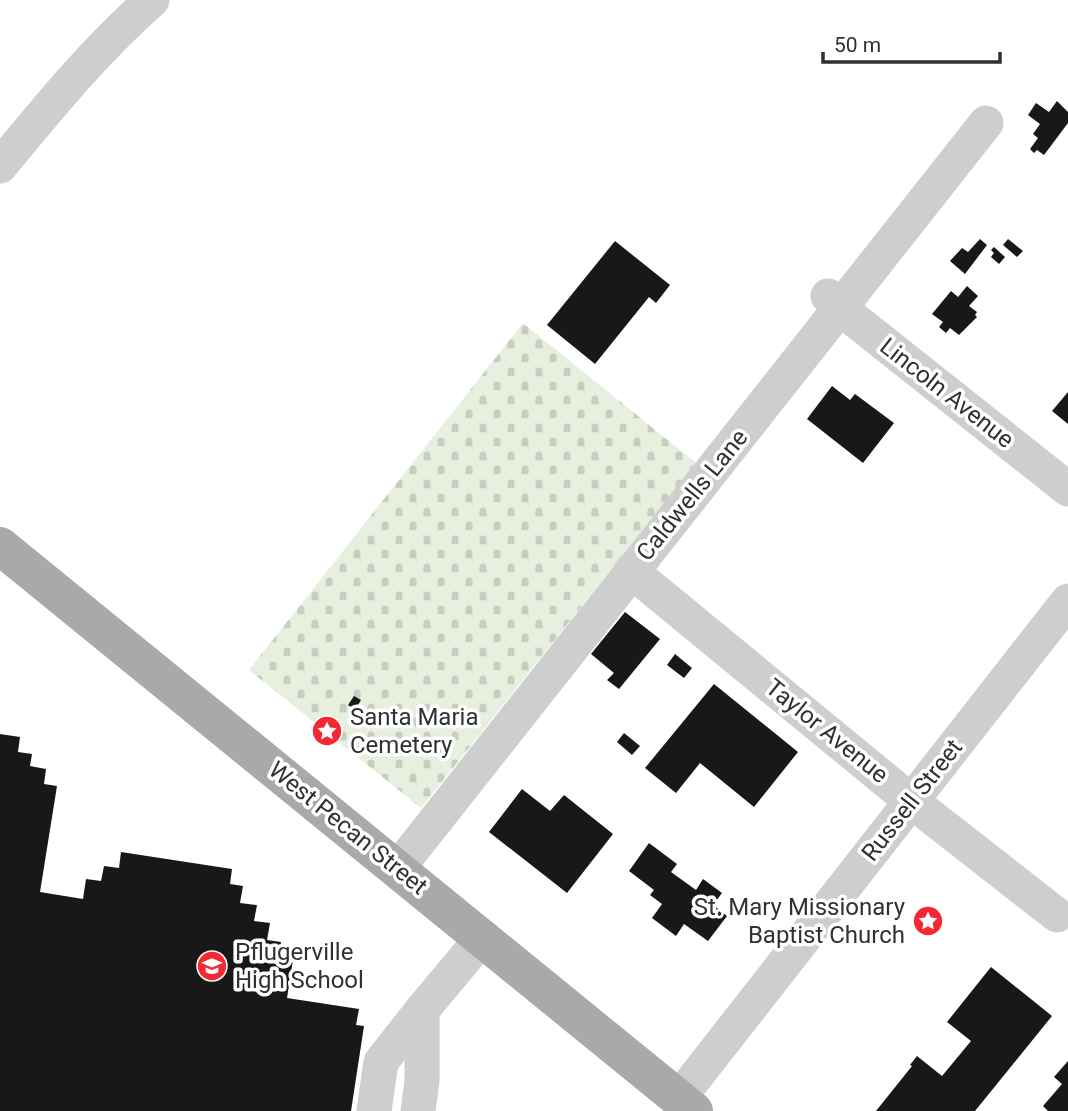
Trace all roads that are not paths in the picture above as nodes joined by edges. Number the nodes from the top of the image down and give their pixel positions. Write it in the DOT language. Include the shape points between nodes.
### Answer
graph roads {
  1 [pos="152,0"];
  2 [pos="986,123"];
  3 [pos="0,166"];
  4 [pos="834,302"];
  5 [pos="1068,489"];
  6 [pos="0,546"];
  7 [pos="631,571"];
  8 [pos="1068,600"];
  9 [pos="911,801"];
  10 [pos="398,868"];
  11 [pos="1057,915"];
  12 [pos="482,937"];
  13 [pos="422,1010"];
  14 [pos="687,1105"];
  15 [pos="374,1111"];
  16 [pos="418,1111"];
  1 -- 3 [label="street" via="71,79"];
  2 -- 4 [label="street, Caldwells Lane"];
  4 -- 5 [label="street, Lincoln Avenue"];
  4 -- 7 [label="street, Caldwells Lane"];
  6 -- 10 [label="main road, West Pecan Street"];
  7 -- 9 [label="street, Taylor Avenue"];
  7 -- 10 [label="street, Caldwells Lane"];
  8 -- 9 [label="street, Russell Street"];
  9 -- 11 [label="street, Taylor Avenue"];
  9 -- 14 [label="street, Russell Street"];
  10 -- 12 [label="main road, West Pecan Street"];
  12 -- 13 [label="street"];
  12 -- 14 [label="main road, West Pecan Street"];
  13 -- 15 [label="street" via="381,1062"];
  13 -- 16 [label="street"];
}
